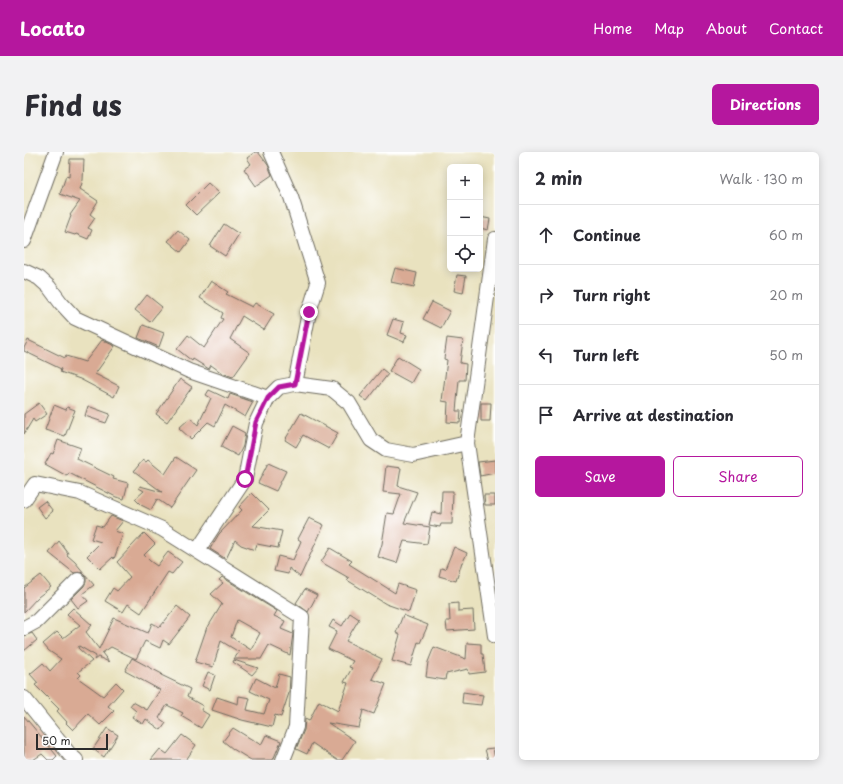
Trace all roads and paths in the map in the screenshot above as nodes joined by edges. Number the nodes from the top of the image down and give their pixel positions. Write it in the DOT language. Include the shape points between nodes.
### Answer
graph roads {
  1 [pos="56,152"];
  2 [pos="271,152"];
  3 [pos="495,239"];
  4 [pos="24,242"];
  5 [pos="24,271"];
  6 [pos="492,275"];
  7 [pos="295,384"];
  8 [pos="268,398"];
  9 [pos="467,444"];
  10 [pos="24,500"];
  11 [pos="197,551"];
  12 [pos="78,580"];
  13 [pos="24,628"];
  14 [pos="495,636"];
  15 [pos="24,698"];
  16 [pos="76,760"];
  17 [pos="283,760"];
  1 -- 4 [label="street"];
  2 -- 7 [label="street" via="291,197 318,283 309,312"];
  3 -- 6 [label="street"];
  5 -- 8 [label="street" via="39,278 49,287 75,318 189,371"];
  6 -- 9 [label="street"];
  7 -- 8 [label="street" via="279,387"];
  7 -- 9 [label="street" via="332,389 349,403 371,440 386,450 413,455"];
  8 -- 11 [label="street" via="256,422 245,479"];
  9 -- 14 [label="street"];
  10 -- 11 [label="street" via="35,484 80,493 162,529"];
  11 -- 17 [label="street" via="302,617 296,727"];
  12 -- 13 [label="street" via="37,621"];
  15 -- 16 [label="street"];
}
